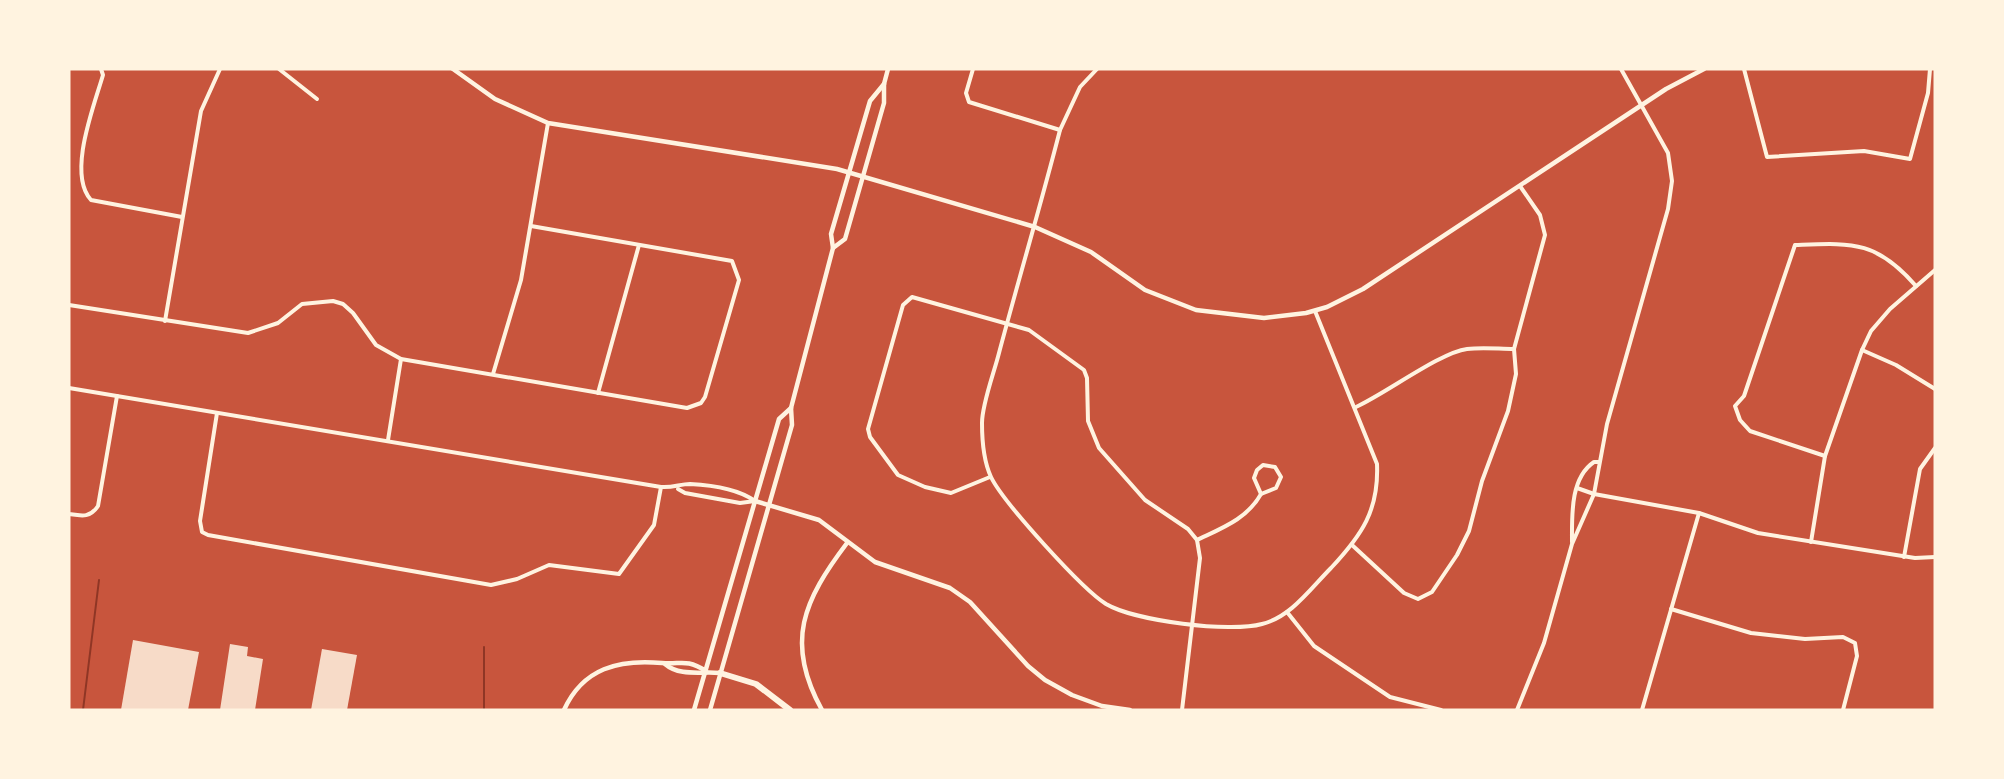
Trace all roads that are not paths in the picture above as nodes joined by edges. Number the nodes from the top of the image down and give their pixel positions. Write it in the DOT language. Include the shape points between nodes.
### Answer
graph roads {
  1 [pos="101,69"];
  2 [pos="220,69"];
  3 [pos="279,69"];
  4 [pos="453,69"];
  5 [pos="888,69"];
  6 [pos="973,69"];
  7 [pos="1097,69"];
  8 [pos="1621,69"];
  9 [pos="1704,69"];
  10 [pos="1744,69"];
  11 [pos="1930,69"];
  12 [pos="884,84"];
  13 [pos="317,99"];
  14 [pos="1642,105"];
  15 [pos="548,123"];
  16 [pos="1059,130"];
  17 [pos="849,173"];
  18 [pos="863,177"];
  19 [pos="1520,186"];
  20 [pos="182,217"];
  21 [pos="531,226"];
  22 [pos="1035,227"];
  23 [pos="639,245"];
  24 [pos="833,248"];
  25 [pos="1935,270"];
  26 [pos="1916,286"];
  27 [pos="69,305"];
  28 [pos="1315,311"];
  29 [pos="165,321"];
  30 [pos="1006,322"];
  31 [pos="1514,349"];
  32 [pos="1862,350"];
  33 [pos="401,360"];
  34 [pos="493,374"];
  35 [pos="69,388"];
  36 [pos="1935,389"];
  37 [pos="598,393"];
  38 [pos="117,396"];
  39 [pos="1356,407"];
  40 [pos="791,408"];
  41 [pos="217,413"];
  42 [pos="388,440"];
  43 [pos="1935,448"];
  44 [pos="1825,456"];
  45 [pos="1599,462"];
  46 [pos="990,477"];
  47 [pos="661,487"];
  48 [pos="678,488"];
  49 [pos="1577,488"];
  50 [pos="1261,494"];
  51 [pos="1594,494"];
  52 [pos="755,501"];
  53 [pos="769,504"];
  54 [pos="1699,513"];
  55 [pos="69,514"];
  56 [pos="1197,540"];
  57 [pos="1811,542"];
  58 [pos="847,543"];
  59 [pos="1572,544"];
  60 [pos="1352,545"];
  61 [pos="1904,557"];
  62 [pos="1935,557"];
  63 [pos="1671,609"];
  64 [pos="1287,612"];
  65 [pos="1192,624"];
  66 [pos="665,664"];
  67 [pos="706,671"];
  68 [pos="720,673"];
  69 [pos="564,710"];
  70 [pos="694,710"];
  71 [pos="710,710"];
  72 [pos="790,710"];
  73 [pos="822,710"];
  74 [pos="1130,710"];
  75 [pos="1182,710"];
  76 [pos="1441,710"];
  77 [pos="1517,710"];
  78 [pos="1642,710"];
  79 [pos="1843,710"];
  1 -- 20 [label="street" via="103,75 83,149 83,189 92,200"];
  2 -- 20 [label="street" via="201,111"];
  3 -- 13 [label="street"];
  4 -- 15 [label="street" via="495,99"];
  5 -- 12 [label="street"];
  6 -- 16 [label="street" via="966,93 969,102"];
  7 -- 16 [label="street" via="1080,87"];
  8 -- 14 [label="street"];
  9 -- 14 [label="street"];
  10 -- 11 [label="street" via="1767,157 1864,151 1910,159 1928,93"];
  12 -- 17 [label="street" via="870,101"];
  12 -- 18 [label="street" via="884,103"];
  14 -- 19 [label="street"];
  14 -- 45 [label="street" via="1663,140 1672,181 1668,209"];
  15 -- 17 [label="street"];
  15 -- 21 [label="street"];
  16 -- 22 [label="street"];
  17 -- 18 [label="street"];
  17 -- 24 [label="street" via="831,234"];
  18 -- 22 [label="street"];
  18 -- 24 [label="street" via="845,239"];
  19 -- 28 [label="street" via="1363,289"];
  19 -- 31 [label="street" via="1540,215 1545,235"];
  20 -- 29 [label="street"];
  21 -- 23 [label="street"];
  21 -- 34 [label="street" via="521,280"];
  22 -- 28 [label="street" via="1091,252 1145,290 1196,310 1264,318"];
  22 -- 30 [label="street"];
  23 -- 37 [label="street"];
  23 -- 37 [label="street" via="732,261 739,280 701,403 687,408"];
  24 -- 40 [label="street"];
  25 -- 26 [label="street"];
  26 -- 32 [label="street" via="1883,316"];
  26 -- 44 [label="street" via="1890,259 1872,250 1852,244 1795,245 1744,396 1736,406 1740,420 1750,431"];
  27 -- 29 [label="street"];
  28 -- 39 [label="street"];
  29 -- 33 [label="street" via="248,333 284,320 302,304 333,301 344,304 353,313 376,345"];
  30 -- 46 [label="street" via="982,421"];
  30 -- 46 [label="street" via="912,297 903,305 868,429 898,475 925,487 951,493"];
  30 -- 56 [label="street" via="1029,330 1084,370 1088,421 1105,457 1145,500 1188,529"];
  31 -- 39 [label="street" via="1466,349 1445,356"];
  31 -- 60 [label="street" via="1516,374 1508,411 1468,531 1432,592 1418,599 1404,593"];
  32 -- 36 [label="street"];
  32 -- 44 [label="street"];
  33 -- 34 [label="street"];
  33 -- 42 [label="street"];
  34 -- 37 [label="street"];
  35 -- 38 [label="street"];
  38 -- 41 [label="street"];
  38 -- 55 [label="street" via="98,506 84,517"];
  39 -- 60 [label="street" via="1377,464 1378,486 1365,526"];
  40 -- 52 [label="street" via="779,418"];
  40 -- 53 [label="street" via="792,425"];
  41 -- 42 [label="street"];
  41 -- 47 [label="street" via="200,521 202,532 490,585 549,565 619,574 654,525"];
  42 -- 47 [label="street"];
  43 -- 61 [label="street" via="1920,469"];
  44 -- 57 [label="street"];
  45 -- 49 [label="street" via="1587,467"];
  45 -- 51 [label="street"];
  46 -- 65 [label="street" via="1088,591 1132,615"];
  47 -- 48 [label="street"];
  48 -- 52 [label="street" via="685,493 740,504"];
  48 -- 52 [label="street" via="687,484 742,492"];
  49 -- 51 [label="street"];
  49 -- 59 [label="street"];
  50 -- 50 [label="street" via="1255,474 1259,467 1271,465 1280,472 1280,481 1276,488"];
  50 -- 56 [label="street" via="1244,515"];
  51 -- 54 [label="street"];
  51 -- 59 [label="street"];
  52 -- 53 [label="street"];
  52 -- 67 [label="street"];
  53 -- 58 [label="street" via="819,520"];
  53 -- 68 [label="street"];
  54 -- 57 [label="street" via="1758,533"];
  54 -- 63 [label="street"];
  56 -- 65 [label="street" via="1200,558"];
  57 -- 61 [label="street"];
  58 -- 73 [label="street" via="817,585 803,633 805,667"];
  58 -- 74 [label="street" via="891,569 950,588 970,602 1045,680 1102,706"];
  59 -- 77 [label="street" via="1544,643"];
  60 -- 64 [label="street"];
  61 -- 62 [label="street"];
  63 -- 78 [label="street"];
  63 -- 79 [label="street" via="1751,633 1805,639 1844,637 1856,643 1857,656"];
  64 -- 65 [label="street" via="1263,624 1230,629"];
  64 -- 76 [label="street" via="1314,646 1390,697"];
  65 -- 75 [label="street"];
  66 -- 67 [label="street" via="692,674"];
  66 -- 67 [label="street" via="695,664"];
  66 -- 69 [label="street" via="636,661 610,666 583,683"];
  67 -- 68 [label="street"];
  67 -- 70 [label="street"];
  68 -- 71 [label="street"];
  68 -- 72 [label="highway" via="756,684"];
}
